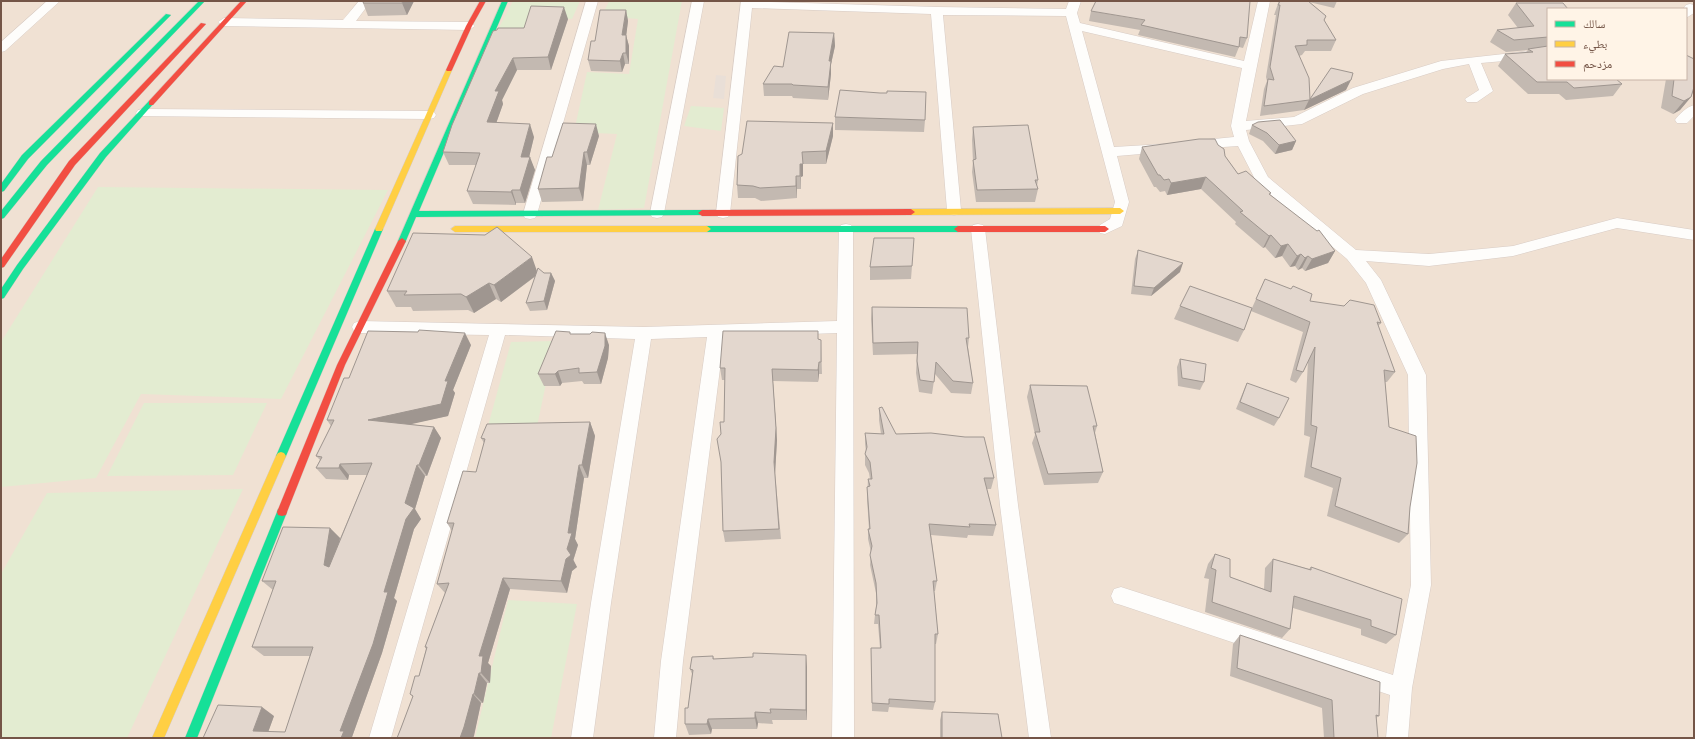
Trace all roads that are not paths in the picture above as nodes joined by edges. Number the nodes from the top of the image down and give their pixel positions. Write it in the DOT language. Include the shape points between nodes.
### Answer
graph roads {
  1 [pos="54,1"];
  2 [pos="202,1"];
  3 [pos="244,1"];
  4 [pos="365,1"];
  5 [pos="483,1"];
  6 [pos="505,1"];
  7 [pos="592,1"];
  8 [pos="698,1"];
  9 [pos="1264,1"];
  10 [pos="747,3"];
  11 [pos="176,7"];
  12 [pos="1073,7"];
  13 [pos="937,11"];
  14 [pos="208,18"];
  15 [pos="224,22"];
  16 [pos="346,25"];
  17 [pos="469,26"];
  18 [pos="1075,26"];
  19 [pos="2,45"];
  20 [pos="1547,53"];
  21 [pos="1474,60"];
  22 [pos="1249,66"];
  23 [pos="1472,99"];
  24 [pos="1694,109"];
  25 [pos="143,113"];
  26 [pos="429,115"];
  27 [pos="1682,120"];
  28 [pos="1240,134"];
  29 [pos="1109,152"];
  30 [pos="1,189"];
  31 [pos="954,210"];
  32 [pos="1120,211"];
  33 [pos="656,213"];
  34 [pos="723,213"];
  35 [pos="414,214"];
  36 [pos="530,214"];
  37 [pos="1,216"];
  38 [pos="448,229"];
  39 [pos="846,229"];
  40 [pos="978,229"];
  41 [pos="1105,229"];
  42 [pos="1694,235"];
  43 [pos="1352,255"];
  44 [pos="1,265"];
  45 [pos="1,296"];
  46 [pos="845,327"];
  47 [pos="360,328"];
  48 [pos="499,329"];
  49 [pos="716,332"];
  50 [pos="644,333"];
  51 [pos="1121,596"];
  52 [pos="1401,688"];
  53 [pos="158,738"];
  54 [pos="191,738"];
  55 [pos="380,738"];
  56 [pos="582,738"];
  57 [pos="666,738"];
  58 [pos="843,738"];
  59 [pos="1040,738"];
  60 [pos="1397,738"];
  1 -- 19 [label="street"];
  2 -- 37 [label="street" via="44,162"];
  3 -- 15 [label="street"];
  4 -- 16 [label="street"];
  5 -- 17 [label="street"];
  6 -- 35 [label="street"];
  7 -- 36 [label="street"];
  8 -- 33 [label="street"];
  9 -- 22 [label="street"];
  10 -- 13 [label="street"];
  10 -- 34 [label="street"];
  11 -- 30 [label="street" via="25,157"];
  12 -- 13 [label="street"];
  12 -- 18 [label="street"];
  13 -- 31 [label="street"];
  14 -- 44 [label="street" via="72,163"];
  15 -- 16 [label="street"];
  15 -- 25 [label="street"];
  16 -- 17 [label="street"];
  17 -- 26 [label="street"];
  18 -- 22 [label="street"];
  18 -- 29 [label="street"];
  20 -- 21 [label="street"];
  21 -- 23 [label="street" via="1486,91"];
  21 -- 28 [label="street" via="1441,65 1358,91 1297,121"];
  22 -- 28 [label="street"];
  24 -- 27 [label="street"];
  25 -- 26 [label="street"];
  25 -- 45 [label="street" via="103,155"];
  26 -- 53 [label="street"];
  28 -- 29 [label="street"];
  28 -- 43 [label="street" via="1262,180"];
  29 -- 32 [label="street" via="1122,202"];
  31 -- 32 [label="street"];
  31 -- 34 [label="street"];
  32 -- 41 [label="street" via="1117,222"];
  33 -- 34 [label="street"];
  33 -- 36 [label="street"];
  35 -- 36 [label="street"];
  35 -- 47 [label="street" via="412,229"];
  38 -- 39 [label="street"];
  39 -- 40 [label="street"];
  39 -- 46 [label="street"];
  40 -- 41 [label="street"];
  40 -- 59 [label="street" via="1009,505"];
  42 -- 43 [label="street" via="1616,223 1513,251 1429,260"];
  43 -- 52 [label="street" via="1373,280 1417,375 1421,585"];
  46 -- 49 [label="street"];
  46 -- 58 [label="street"];
  47 -- 48 [label="street"];
  47 -- 54 [label="street" via="341,365"];
  48 -- 50 [label="street"];
  48 -- 55 [label="street"];
  49 -- 50 [label="street"];
  49 -- 57 [label="street" via="672,661"];
  50 -- 56 [label="street"];
  51 -- 52 [label="street"];
  52 -- 60 [label="street"];
}
